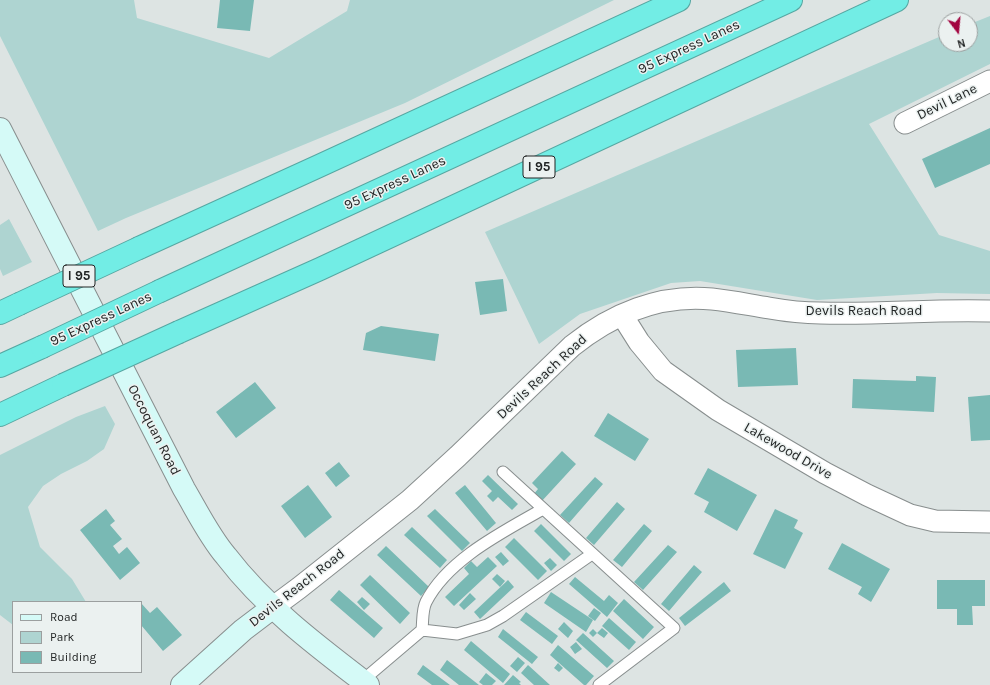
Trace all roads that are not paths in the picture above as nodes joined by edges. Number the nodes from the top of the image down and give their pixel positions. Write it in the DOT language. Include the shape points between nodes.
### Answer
graph roads {
  1 [pos="679,0"];
  2 [pos="791,0"];
  3 [pos="897,0"];
  4 [pos="990,81"];
  5 [pos="905,123"];
  6 [pos="0,129"];
  7 [pos="9,308"];
  8 [pos="990,311"];
  9 [pos="622,314"];
  10 [pos="0,366"];
  11 [pos="0,415"];
  12 [pos="503,472"];
  13 [pos="543,509"];
  14 [pos="990,522"];
  15 [pos="592,554"];
  16 [pos="272,608"];
  17 [pos="422,630"];
  18 [pos="365,683"];
  19 [pos="182,685"];
  20 [pos="599,685"];
  1 -- 7 [label="highway, I 95, bridge"];
  2 -- 10 [label="highway, 95 Express Lanes, bridge"];
  3 -- 11 [label="highway, I 95, bridge"];
  4 -- 5 [label="street, Devil Lane"];
  6 -- 16 [label="main road, Occoquan Road" via="184,489 224,555"];
  8 -- 9 [label="street, Devils Reach Road" via="820,313 771,309 700,298 664,301"];
  9 -- 14 [label="street, Lakewood Drive" via="646,352 672,378 718,410 825,473 910,515 935,521"];
  9 -- 16 [label="street, Devils Reach Road" via="572,346 410,500"];
  12 -- 13 [label="lane"];
  13 -- 15 [label="lane"];
  13 -- 17 [label="lane" via="487,542 455,566 426,603"];
  15 -- 17 [label="lane" via="488,625 457,634"];
  15 -- 20 [label="lane" via="674,628"];
  16 -- 18 [label="main road, Occoquan Road"];
  16 -- 19 [label="main road, Devils Reach Road" via="243,630"];
  17 -- 18 [label="lane"];
}
